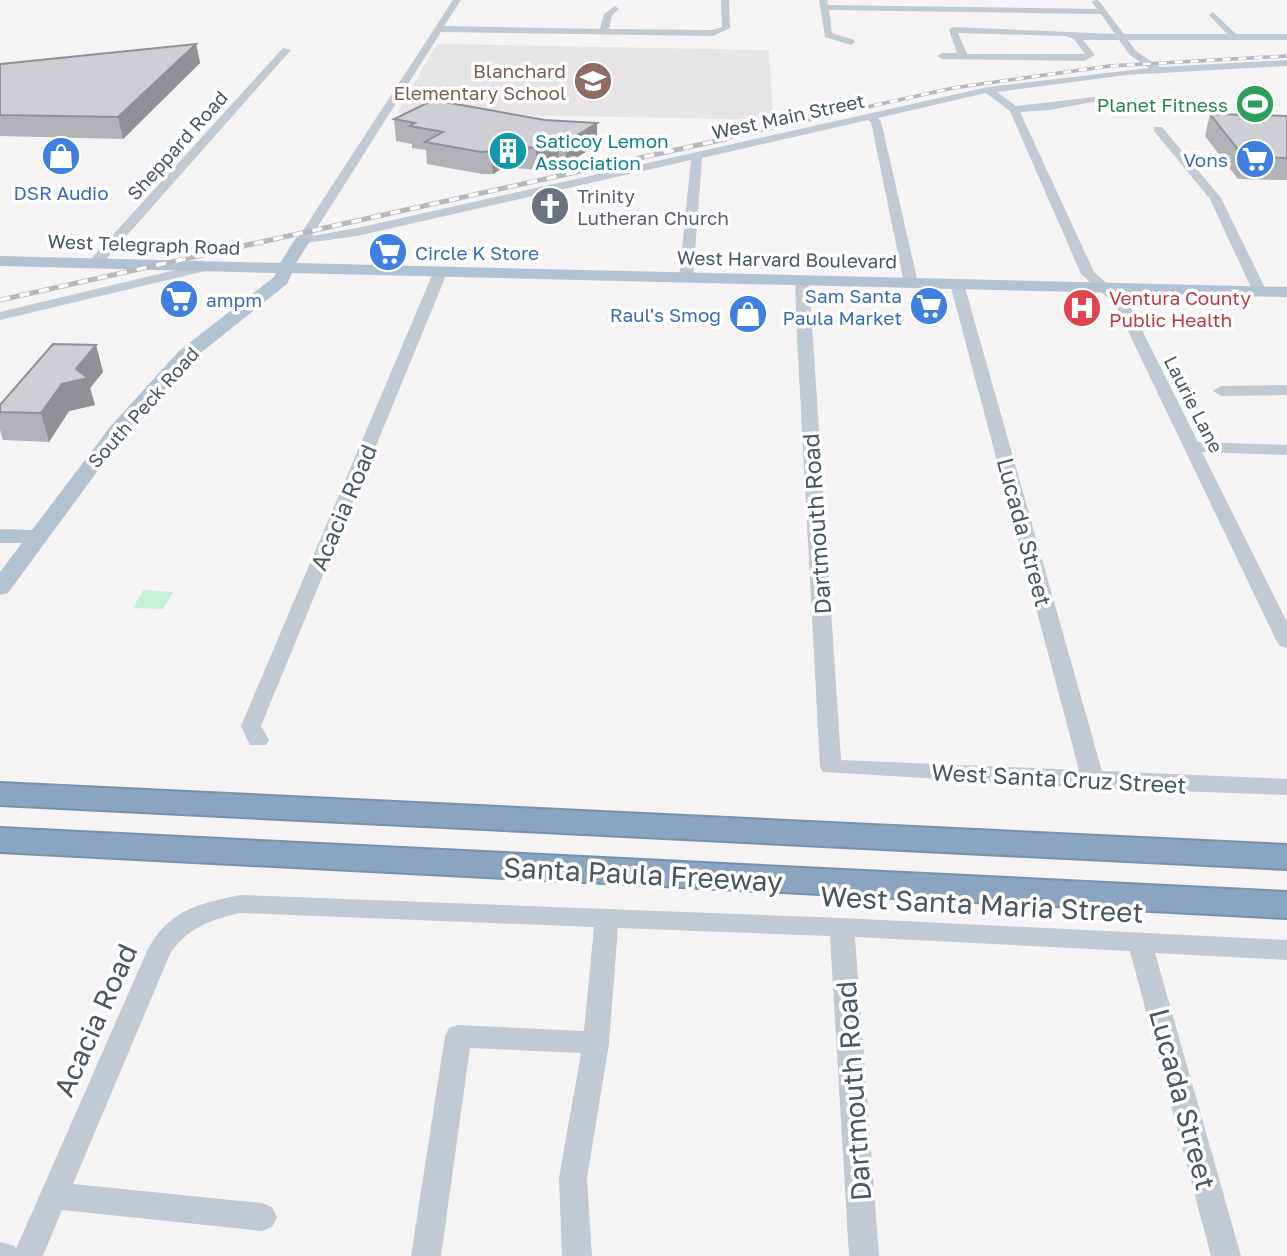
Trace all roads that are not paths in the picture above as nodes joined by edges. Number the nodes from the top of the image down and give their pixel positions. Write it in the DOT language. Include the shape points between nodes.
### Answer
graph roads {
  1 [pos="457,0"];
  2 [pos="725,0"];
  3 [pos="1094,0"];
  4 [pos="823,4"];
  5 [pos="615,9"];
  6 [pos="1103,12"];
  7 [pos="1213,15"];
  8 [pos="436,29"];
  9 [pos="604,32"];
  10 [pos="1287,37"];
  11 [pos="1078,38"];
  12 [pos="1121,38"];
  13 [pos="1234,38"];
  14 [pos="851,42"];
  15 [pos="286,50"];
  16 [pos="942,56"];
  17 [pos="963,57"];
  18 [pos="1287,63"];
  19 [pos="1157,69"];
  20 [pos="988,90"];
  21 [pos="1103,99"];
  22 [pos="1014,109"];
  23 [pos="869,116"];
  24 [pos="1158,129"];
  25 [pos="693,155"];
  26 [pos="306,234"];
  27 [pos="0,261"];
  28 [pos="94,264"];
  29 [pos="209,266"];
  30 [pos="287,268"];
  31 [pos="440,273"];
  32 [pos="687,278"];
  33 [pos="802,280"];
  34 [pos="911,283"];
  35 [pos="957,284"];
  36 [pos="1103,289"];
  37 [pos="1260,292"];
  38 [pos="1287,292"];
  39 [pos="0,316"];
  40 [pos="1287,390"];
  41 [pos="1221,391"];
  42 [pos="1192,447"];
  43 [pos="1287,450"];
  44 [pos="0,536"];
  45 [pos="39,537"];
  46 [pos="0,588"];
  47 [pos="1287,642"];
  48 [pos="258,740"];
  49 [pos="831,768"];
  50 [pos="0,774"];
  51 [pos="1093,780"];
  52 [pos="1287,787"];
  53 [pos="0,794"];
  54 [pos="343,810"];
  55 [pos="0,840"];
  56 [pos="204,850"];
  57 [pos="0,851"];
  58 [pos="1287,857"];
  59 [pos="1287,905"];
  60 [pos="296,908"];
  61 [pos="608,917"];
  62 [pos="842,927"];
  63 [pos="1140,942"];
  64 [pos="1287,950"];
  65 [pos="596,1043"];
  66 [pos="56,1196"];
  67 [pos="262,1217"];
  68 [pos="28,1256"];
  69 [pos="426,1256"];
  70 [pos="577,1256"];
  71 [pos="864,1256"];
  72 [pos="1226,1256"];
  1 -- 8 [label="street, South Peck Road"];
  2 -- 9 [label="street" via="726,28 717,33"];
  3 -- 6 [label="street"];
  4 -- 6 [label="street"];
  4 -- 14 [label="street" via="828,35"];
  5 -- 9 [label="street" via="608,14"];
  6 -- 12 [label="street"];
  7 -- 13 [label="street"];
  8 -- 9 [label="street"];
  8 -- 26 [label="street, South Peck Road"];
  10 -- 13 [label="street"];
  11 -- 12 [label="street"];
  11 -- 17 [label="street" via="1090,55 1087,58 1032,54"];
  11 -- 17 [label="street" via="1060,32 953,30"];
  12 -- 13 [label="street"];
  12 -- 19 [label="street" via="1133,53"];
  15 -- 28 [label="street, Sheppard Road"];
  16 -- 17 [label="street"];
  18 -- 19 [label="street, West Main Street"];
  19 -- 20 [label="street, West Main Street"];
  20 -- 22 [label="street, Laurie Lane"];
  20 -- 23 [label="street, West Main Street"];
  21 -- 22 [label="street"];
  22 -- 36 [label="street, Laurie Lane" via="1088,274"];
  23 -- 25 [label="street, West Main Street"];
  23 -- 34 [label="street" via="876,121"];
  24 -- 37 [label="street" via="1215,198"];
  25 -- 26 [label="street, West Main Street" via="392,224"];
  25 -- 32 [label="street" via="697,158"];
  26 -- 30 [label="main road, South Peck Road"];
  27 -- 28 [label="main road, West Telegraph Road"];
  28 -- 29 [label="main road, West Telegraph Road"];
  29 -- 30 [label="main road, West Telegraph Road"];
  29 -- 39 [label="street"];
  30 -- 31 [label="main road, West Harvard Boulevard"];
  30 -- 45 [label="main road, South Peck Road" via="281,280 178,363 117,431"];
  31 -- 32 [label="main road, West Harvard Boulevard"];
  31 -- 48 [label="street, Acacia Road" via="251,726"];
  32 -- 33 [label="main road, West Harvard Boulevard"];
  33 -- 34 [label="main road, West Harvard Boulevard"];
  33 -- 49 [label="street, Dartmouth Road"];
  34 -- 35 [label="main road, West Harvard Boulevard"];
  35 -- 36 [label="main road, West Harvard Boulevard"];
  35 -- 51 [label="street, Lucada Street"];
  36 -- 37 [label="main road, West Harvard Boulevard"];
  36 -- 42 [label="street, Laurie Lane" via="1121,302"];
  37 -- 38 [label="main road, West Harvard Boulevard"];
  40 -- 41 [label="street"];
  42 -- 43 [label="street"];
  42 -- 47 [label="street, Laurie Lane"];
  44 -- 45 [label="main road"];
  45 -- 46 [label="main road, South Peck Road"];
  49 -- 51 [label="street, West Santa Cruz Street"];
  50 -- 54 [label="highway"];
  51 -- 52 [label="street, West Santa Cruz Street"];
  53 -- 54 [label="highway, Santa Paula Freeway"];
  54 -- 58 [label="highway, Santa Paula Freeway"];
  55 -- 56 [label="highway, Santa Paula Freeway"];
  56 -- 57 [label="highway"];
  56 -- 59 [label="highway, Santa Paula Freeway"];
  60 -- 61 [label="street, West Santa Maria Street"];
  60 -- 66 [label="street, Acacia Road" via="223,906 187,921 170,934 139,995"];
  61 -- 62 [label="street, West Santa Maria Street"];
  61 -- 65 [label="street"];
  62 -- 63 [label="street, West Santa Maria Street"];
  62 -- 71 [label="street, Dartmouth Road"];
  63 -- 64 [label="street, West Santa Maria Street"];
  63 -- 72 [label="street, Lucada Street"];
  65 -- 69 [label="street" via="458,1036"];
  65 -- 70 [label="street" via="573,1178"];
  66 -- 67 [label="street"];
  66 -- 68 [label="street, Acacia Road"];
}
